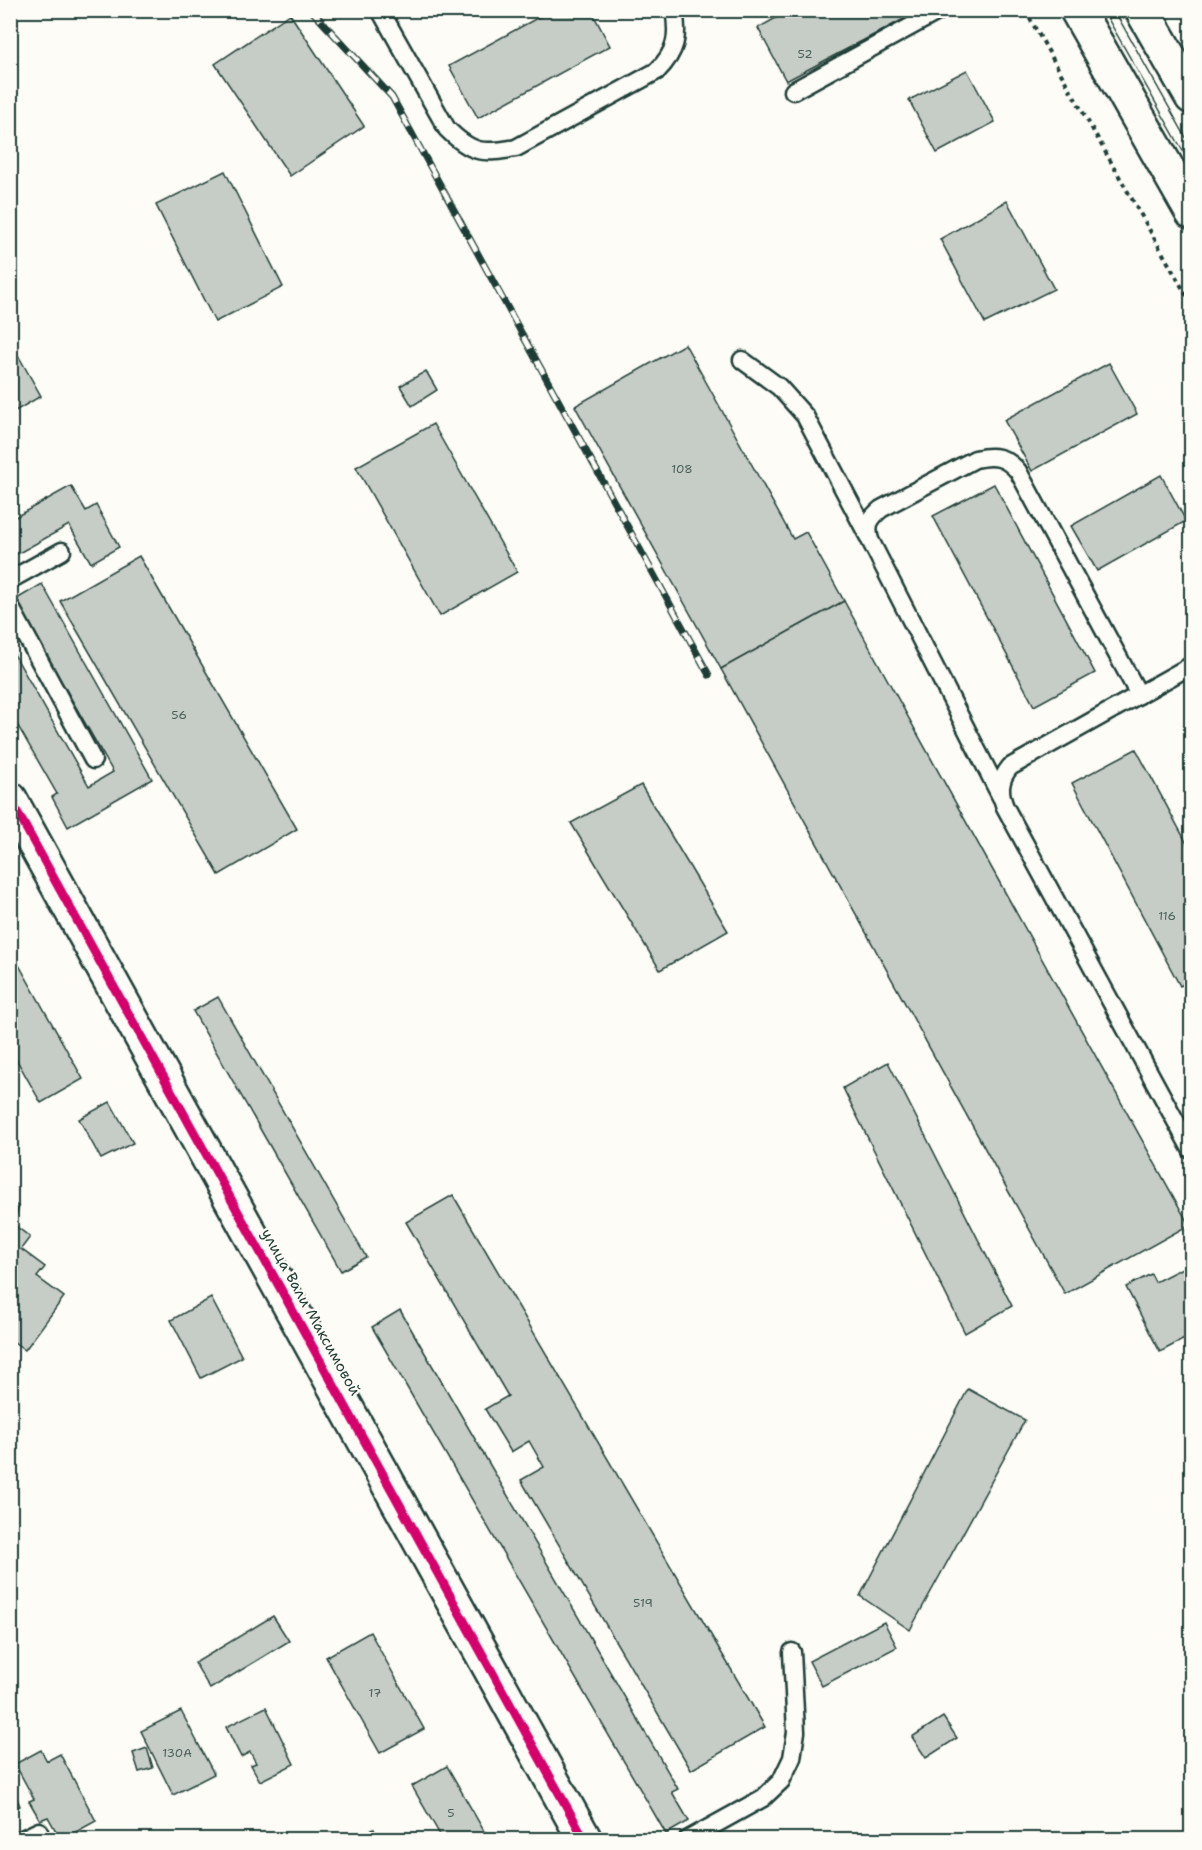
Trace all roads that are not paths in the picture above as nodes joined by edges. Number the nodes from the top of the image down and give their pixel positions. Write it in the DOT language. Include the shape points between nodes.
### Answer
graph roads {
  1 [pos="380,10"];
  2 [pos="674,10"];
  3 [pos="941,10"];
  4 [pos="1077,10"];
  5 [pos="1142,10"];
  6 [pos="794,91"];
  7 [pos="1191,97"];
  8 [pos="1191,212"];
  9 [pos="742,360"];
  10 [pos="870,540"];
  11 [pos="62,550"];
  12 [pos="10,580"];
  13 [pos="10,606"];
  14 [pos="1191,665"];
  15 [pos="1139,694"];
  16 [pos="93,760"];
  17 [pos="1001,797"];
  18 [pos="10,799"];
  19 [pos="1191,1150"];
  20 [pos="792,1652"];
  21 [pos="39,1831"];
  22 [pos="20,1839"];
  23 [pos="585,1839"];
  24 [pos="687,1839"];
  1 -- 2 [label="lane" via="447,129 468,147 494,152 516,148 657,71 675,45"];
  3 -- 6 [label="lane"];
  4 -- 8 [label="street"];
  5 -- 7 [label="street"];
  9 -- 10 [label="lane" via="778,387 805,416"];
  10 -- 15 [label="lane" via="867,528 871,517 881,509 975,459 999,457 1009,461"];
  10 -- 17 [label="lane"];
  11 -- 12 [label="lane"];
  13 -- 16 [label="lane"];
  14 -- 15 [label="lane"];
  15 -- 17 [label="lane" via="1010,767 1002,780"];
  17 -- 19 [label="lane"];
  18 -- 23 [label="street, улица Вали Максимовой"];
  20 -- 24 [label="lane" via="796,1732 792,1758 780,1781 764,1798"];
  21 -- 22 [label="lane"];
}
